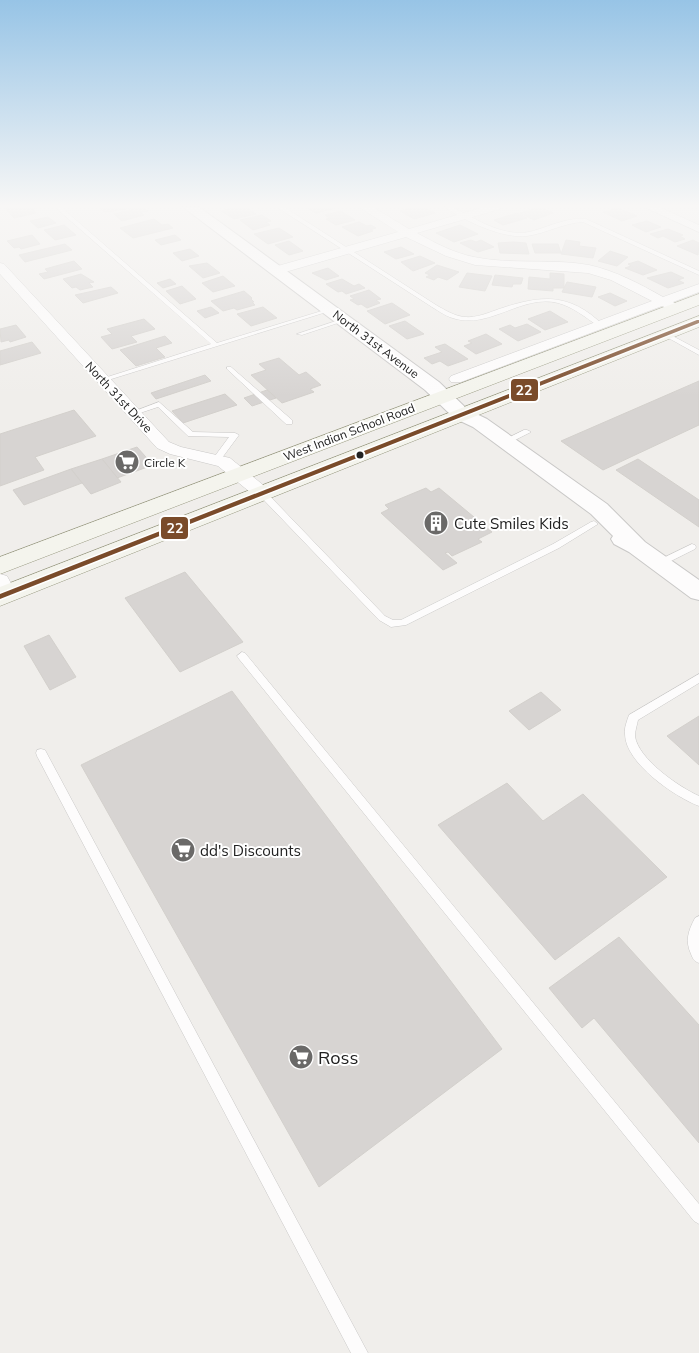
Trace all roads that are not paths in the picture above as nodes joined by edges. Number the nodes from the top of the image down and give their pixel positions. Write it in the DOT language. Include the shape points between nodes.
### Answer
graph roads {
  1 [pos="3,270"];
  2 [pos="130,270"];
  3 [pos="278,270"];
  4 [pos="378,270"];
  5 [pos="589,270"];
  6 [pos="699,288"];
  7 [pos="699,299"];
  8 [pos="668,305"];
  9 [pos="337,315"];
  10 [pos="699,321"];
  11 [pos="600,324"];
  12 [pos="300,334"];
  13 [pos="665,334"];
  14 [pos="216,345"];
  15 [pos="699,354"];
  16 [pos="229,368"];
  17 [pos="456,379"];
  18 [pos="103,380"];
  19 [pos="442,397"];
  20 [pos="134,413"];
  21 [pos="461,414"];
  22 [pos="289,422"];
  23 [pos="527,432"];
  24 [pos="506,441"];
  25 [pos="216,460"];
  26 [pos="239,474"];
  27 [pos="262,493"];
  28 [pos="594,524"];
  29 [pos="637,547"];
  30 [pos="692,547"];
  31 [pos="660,563"];
  32 [pos="0,566"];
  33 [pos="2,591"];
  34 [pos="699,592"];
  35 [pos="242,656"];
  36 [pos="699,678"];
  37 [pos="41,753"];
  38 [pos="699,801"];
  39 [pos="699,922"];
  40 [pos="699,957"];
  41 [pos="699,1216"];
  42 [pos="360,1353"];
  1 -- 18 [label="street, North 31st Drive"];
  2 -- 14 [label="lane"];
  3 -- 9 [label="street, North 31st Avenue"];
  4 -- 11 [label="lane" via="459,319 472,319 526,301 551,299 565,303"];
  5 -- 8 [label="street" via="620,280"];
  6 -- 8 [label="street, West Indian School Road"];
  7 -- 8 [label="main road, West Indian School Road"];
  8 -- 11 [label="street, West Indian School Road"];
  8 -- 19 [label="main road, West Indian School Road"];
  9 -- 12 [label="lane"];
  9 -- 14 [label="lane"];
  9 -- 19 [label="street, North 31st Avenue" via="432,386"];
  10 -- 13 [label="main road, West Indian School Road"];
  11 -- 17 [label="street, West Indian School Road"];
  13 -- 15 [label="lane"];
  13 -- 21 [label="main road, West Indian School Road"];
  14 -- 18 [label="lane"];
  16 -- 22 [label="lane"];
  18 -- 20 [label="street, North 31st Drive"];
  19 -- 21 [label="street, North 31st Avenue"];
  19 -- 26 [label="main road, West Indian School Road"];
  20 -- 25 [label="street, North 31st Drive" via="164,445"];
  20 -- 25 [label="lane" via="159,404 191,434 235,435"];
  21 -- 24 [label="street, North 31st Avenue" via="480,422"];
  21 -- 27 [label="main road, West Indian School Road"];
  21 -- 28 [label="street, North 31st Avenue" via="465,430"];
  23 -- 24 [label="lane"];
  24 -- 29 [label="street, North 31st Avenue" via="599,509"];
  25 -- 26 [label="street, North 31st Drive"];
  26 -- 27 [label="street, North 31st Drive"];
  26 -- 32 [label="main road, West Indian School Road"];
  27 -- 28 [label="lane" via="391,624 403,623"];
  27 -- 33 [label="main road, West Indian School Road"];
  28 -- 29 [label="street, North 31st Avenue"];
  29 -- 31 [label="street, North 31st Avenue"];
  30 -- 31 [label="lane"];
  31 -- 34 [label="street, North 31st Avenue"];
  35 -- 41 [label="lane"];
  36 -- 38 [label="lane" via="633,718 630,737 637,753 659,776 687,797"];
  37 -- 42 [label="lane"];
  39 -- 40 [label="lane" via="692,946"];
}
